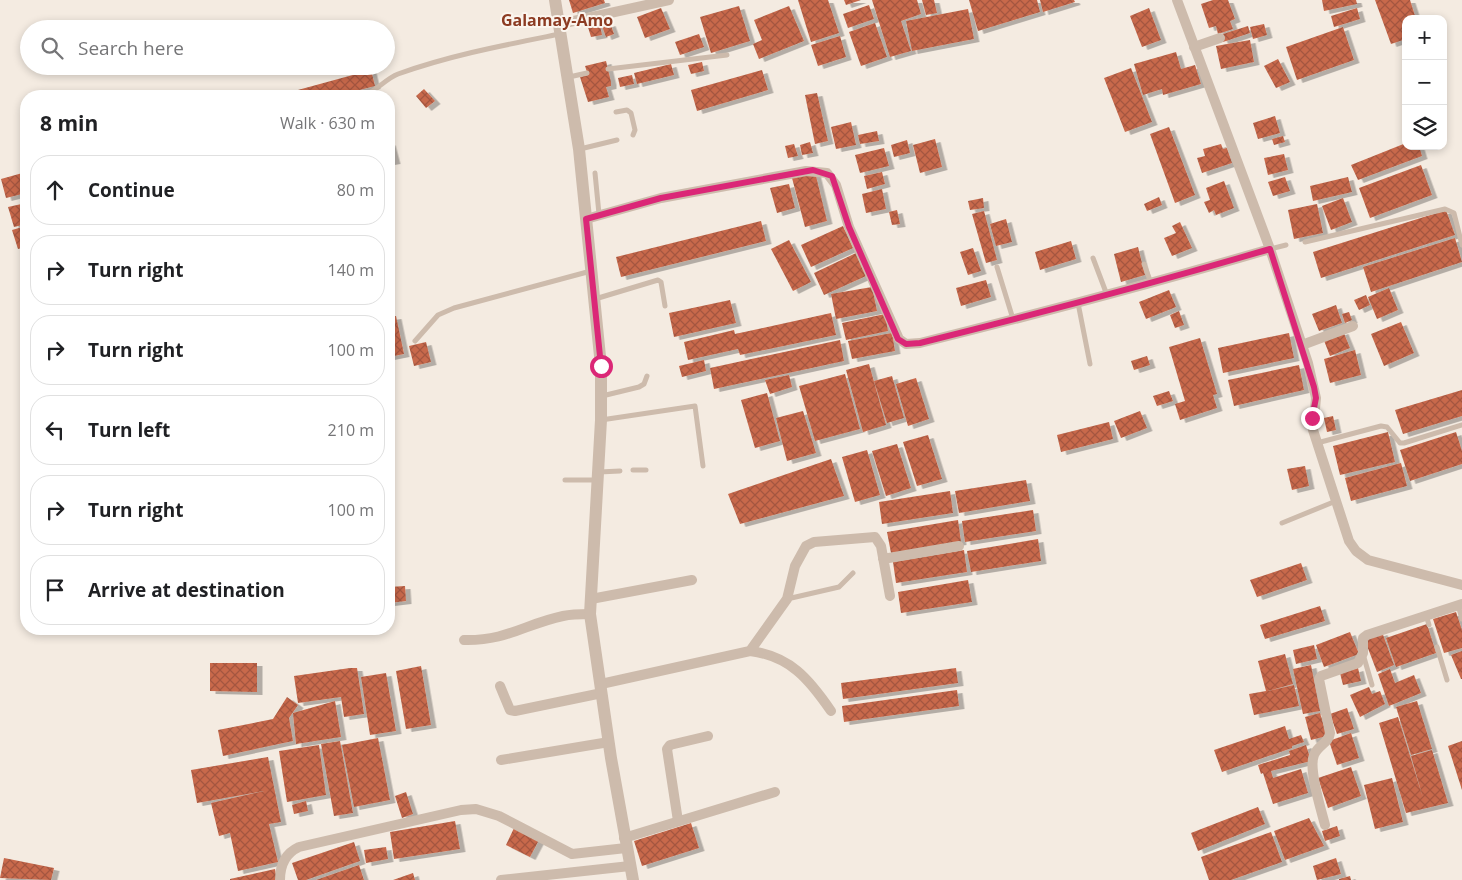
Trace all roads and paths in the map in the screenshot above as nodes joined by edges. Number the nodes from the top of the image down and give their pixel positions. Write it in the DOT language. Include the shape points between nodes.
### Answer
graph roads {
  1 [pos="555,0"];
  2 [pos="669,0"];
  3 [pos="1180,1"];
  4 [pos="561,29"];
  5 [pos="1220,38"];
  6 [pos="1194,47"];
  7 [pos="727,56"];
  8 [pos="608,69"];
  9 [pos="587,73"];
  10 [pos="568,77"];
  11 [pos="376,90"];
  12 [pos="616,112"];
  13 [pos="633,135"];
  14 [pos="617,140"];
  15 [pos="579,149"];
  16 [pos="595,173"];
  17 [pos="599,214"];
  18 [pos="586,219"];
  19 [pos="1305,242"];
  20 [pos="1286,245"];
  21 [pos="1462,245"];
  22 [pos="1270,249"];
  23 [pos="1093,258"];
  24 [pos="1144,264"];
  25 [pos="997,267"];
  26 [pos="591,271"];
  27 [pos="1152,284"];
  28 [pos="1108,295"];
  29 [pos="594,299"];
  30 [pos="1078,303"];
  31 [pos="665,306"];
  32 [pos="1013,320"];
  33 [pos="1352,326"];
  34 [pos="415,341"];
  35 [pos="1302,345"];
  36 [pos="1090,364"];
  37 [pos="647,376"];
  38 [pos="601,396"];
  39 [pos="601,420"];
  40 [pos="1462,425"];
  41 [pos="1317,443"];
  42 [pos="703,466"];
  43 [pos="633,470"];
  44 [pos="646,470"];
  45 [pos="620,471"];
  46 [pos="598,476"];
  47 [pos="565,480"];
  48 [pos="1336,501"];
  49 [pos="1282,522"];
  50 [pos="959,546"];
  51 [pos="884,559"];
  52 [pos="853,573"];
  53 [pos="692,580"];
  54 [pos="1462,585"];
  55 [pos="890,596"];
  56 [pos="591,598"];
  57 [pos="787,599"];
  58 [pos="1460,604"];
  59 [pos="590,614"];
  60 [pos="1462,619"];
  61 [pos="464,640"];
  62 [pos="1437,647"];
  63 [pos="750,651"];
  64 [pos="1363,653"];
  65 [pos="1447,680"];
  66 [pos="1372,685"];
  67 [pos="500,686"];
  68 [pos="601,689"];
  69 [pos="831,711"];
  70 [pos="708,736"];
  71 [pos="608,742"];
  72 [pos="501,760"];
  73 [pos="775,792"];
  74 [pos="678,821"];
  75 [pos="1325,825"];
  76 [pos="625,843"];
  77 [pos="630,866"];
  78 [pos="280,880"];
  79 [pos="501,880"];
  80 [pos="632,880"];
  1 -- 4 [label="street"];
  2 -- 4 [label="street"];
  3 -- 6 [label="street"];
  4 -- 10 [label="street"];
  4 -- 11 [label="lane" via="455,55 396,75"];
  5 -- 6 [label="street"];
  6 -- 22 [label="street"];
  7 -- 8 [label="lane"];
  9 -- 10 [label="lane"];
  10 -- 15 [label="street"];
  12 -- 13 [label="lane" via="627,110 631,113 636,130"];
  14 -- 15 [label="lane"];
  15 -- 18 [label="street"];
  16 -- 17 [label="lane"];
  17 -- 18 [label="street"];
  17 -- 32 [label="street" via="661,198 806,171 827,173 836,186 849,227 898,339 906,344 920,343"];
  18 -- 26 [label="street"];
  19 -- 21 [label="lane" via="1445,209 1454,213"];
  20 -- 22 [label="lane"];
  22 -- 27 [label="street"];
  22 -- 35 [label="street"];
  23 -- 28 [label="lane"];
  24 -- 27 [label="lane"];
  25 -- 32 [label="lane"];
  26 -- 29 [label="street"];
  26 -- 34 [label="lane" via="454,308 438,315"];
  27 -- 28 [label="street"];
  28 -- 30 [label="street"];
  29 -- 31 [label="lane" via="658,280"];
  29 -- 38 [label="street"];
  30 -- 32 [label="street"];
  30 -- 36 [label="lane"];
  33 -- 35 [label="street"];
  35 -- 41 [label="street" via="1316,398 1312,430"];
  37 -- 38 [label="lane" via="639,387"];
  38 -- 39 [label="street"];
  39 -- 42 [label="lane" via="694,406"];
  39 -- 46 [label="street"];
  40 -- 41 [label="lane" via="1404,443 1400,443 1387,427 1381,426"];
  41 -- 48 [label="street"];
  43 -- 44 [label="lane"];
  45 -- 46 [label="lane"];
  46 -- 47 [label="lane"];
  46 -- 56 [label="street"];
  48 -- 49 [label="lane"];
  48 -- 54 [label="street" via="1349,541 1368,560"];
  50 -- 51 [label="street"];
  51 -- 55 [label="street"];
  51 -- 57 [label="street" via="875,537 814,542 806,546 795,566"];
  52 -- 57 [label="lane" via="839,586"];
  53 -- 56 [label="street"];
  56 -- 59 [label="street"];
  57 -- 63 [label="street"];
  58 -- 60 [label="lane"];
  58 -- 64 [label="street" via="1428,620 1367,635 1362,643"];
  59 -- 61 [label="street" via="563,616 503,637"];
  59 -- 68 [label="street"];
  62 -- 65 [label="lane"];
  63 -- 68 [label="street"];
  63 -- 69 [label="street" via="768,653 792,665"];
  64 -- 66 [label="lane"];
  64 -- 75 [label="street" via="1358,663 1319,678 1330,738 1314,754 1312,765"];
  67 -- 68 [label="street" via="510,710 515,711"];
  68 -- 71 [label="street"];
  70 -- 74 [label="street" via="670,745 667,749"];
  71 -- 72 [label="street"];
  71 -- 76 [label="street"];
  73 -- 74 [label="street"];
  74 -- 76 [label="street"];
  76 -- 77 [label="street"];
  76 -- 78 [label="street" via="572,854 499,816 476,809 461,810 299,847 290,851 280,869"];
  77 -- 79 [label="street"];
  77 -- 80 [label="street"];
}
